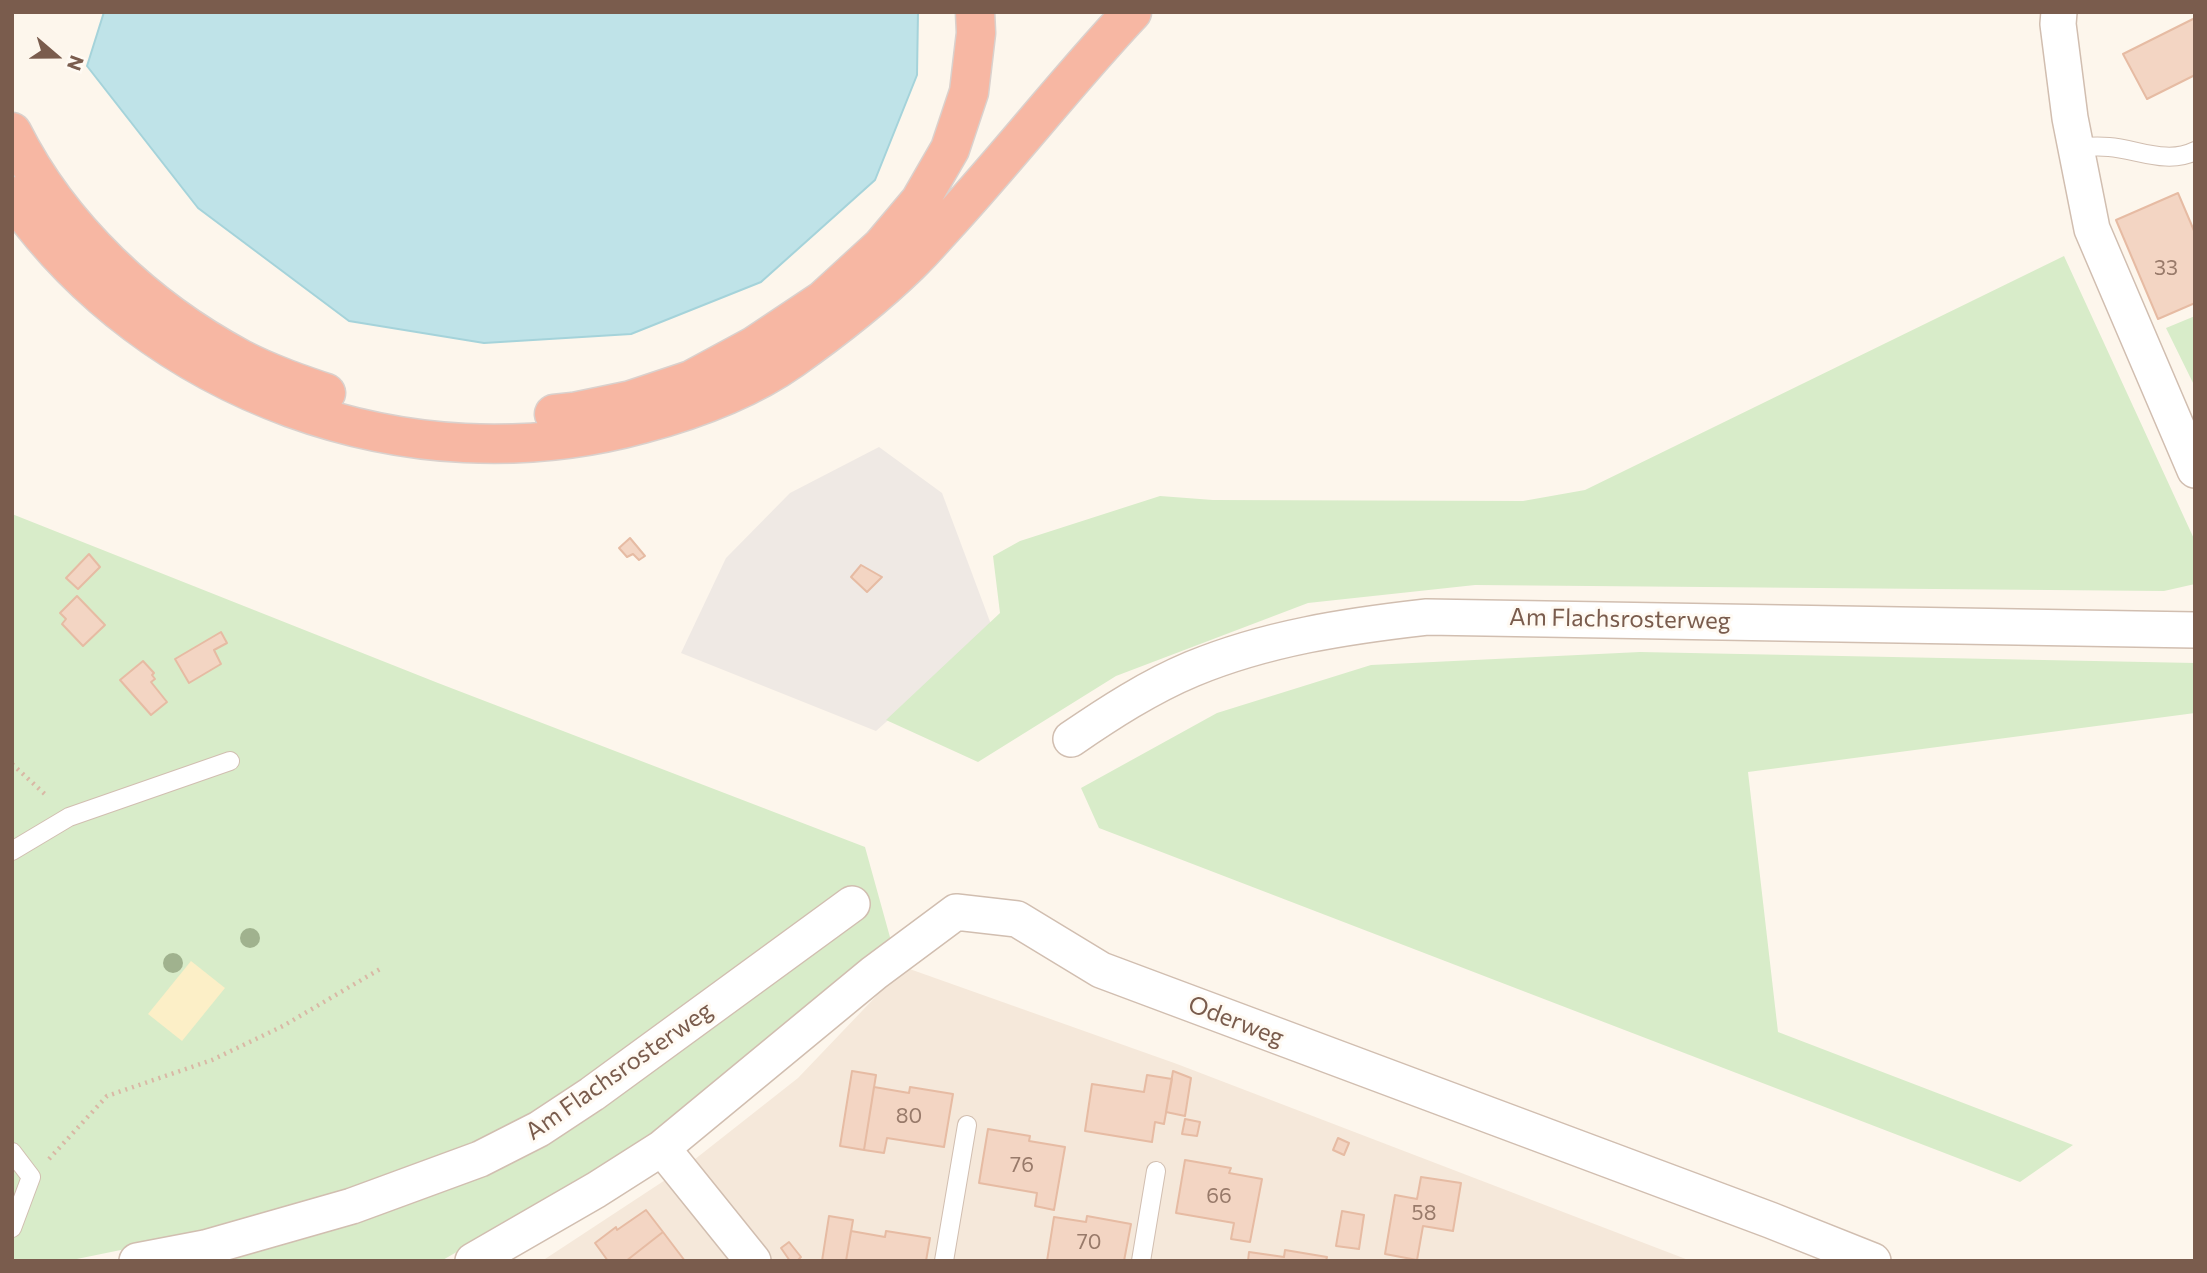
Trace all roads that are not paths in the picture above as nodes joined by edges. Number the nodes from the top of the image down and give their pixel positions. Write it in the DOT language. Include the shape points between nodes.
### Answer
graph roads {
  1 [pos="975,12"];
  2 [pos="1132,12"];
  3 [pos="2059,12"];
  4 [pos="12,132"];
  5 [pos="2076,147"];
  6 [pos="2195,151"];
  7 [pos="12,196"];
  8 [pos="2195,470"];
  9 [pos="2195,630"];
  10 [pos="1071,739"];
  11 [pos="230,761"];
  12 [pos="12,851"];
  13 [pos="852,904"];
  14 [pos="967,1125"];
  15 [pos="663,1148"];
  16 [pos="12,1152"];
  17 [pos="1156,1171"];
  18 [pos="12,1228"];
  19 [pos="207,1255"];
  20 [pos="137,1261"];
  21 [pos="472,1261"];
  22 [pos="753,1261"];
  23 [pos="944,1261"];
  24 [pos="1141,1261"];
  25 [pos="1872,1261"];
  1 -- 4 [label="highway" via="969,92 950,149 920,201 882,246 823,300 754,346 691,380 631,400 573,412 508,419 391,411 290,381 242,359 165,310 115,267 78,229"];
  2 -- 7 [label="highway" via="909,264 846,319 788,362 733,393 676,415 571,439 439,442 379,434 264,399 209,373 110,305 67,263"];
  3 -- 5 [label="street"];
  5 -- 6 [label="lane" via="2110,147 2160,157"];
  5 -- 8 [label="street" via="2092,229"];
  9 -- 10 [label="street, Am Flachsrosterweg" via="1427,617 1329,629 1237,653 1149,691"];
  11 -- 12 [label="lane" via="69,817"];
  13 -- 19 [label="street, Am Flachsrosterweg" via="539,1129 480,1159"];
  14 -- 23 [label="lane"];
  15 -- 21 [label="street"];
  15 -- 22 [label="street"];
  15 -- 25 [label="street, Oderweg" via="874,973 956,912 1017,919 1101,970"];
  16 -- 18 [label="lane" via="31,1177"];
  17 -- 24 [label="lane"];
  19 -- 20 [label="street, Am Flachsrosterweg"];
}
